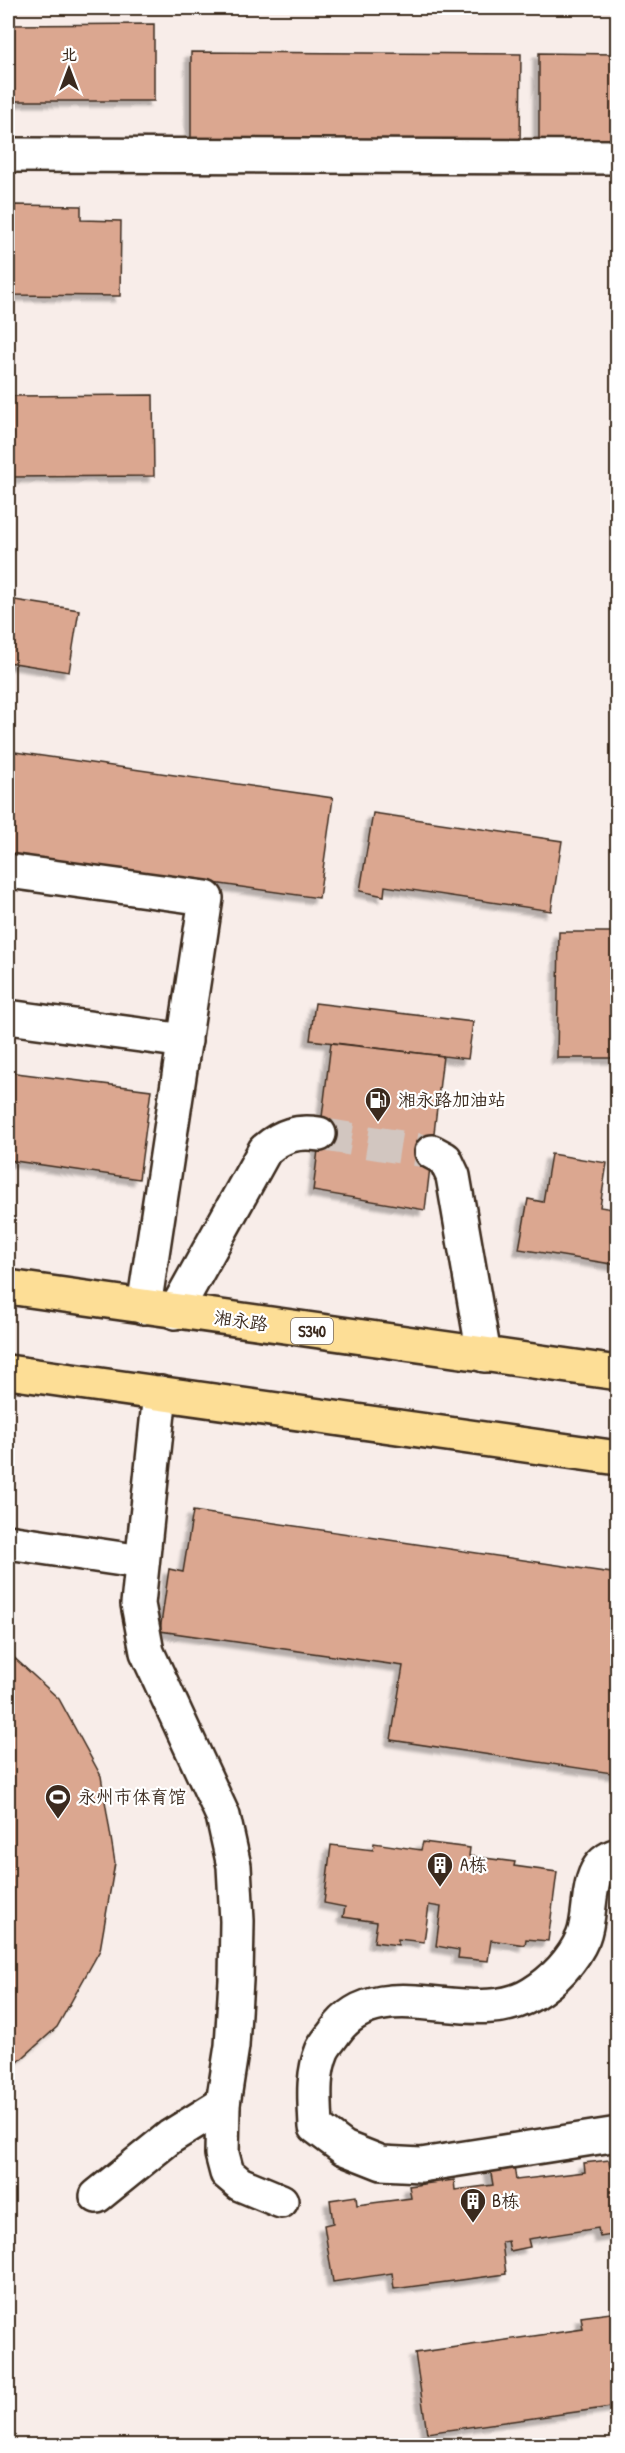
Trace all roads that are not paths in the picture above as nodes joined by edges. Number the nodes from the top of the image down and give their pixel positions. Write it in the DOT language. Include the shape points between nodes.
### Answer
graph roads {
  1 [pos="8,155"];
  2 [pos="618,157"];
  3 [pos="8,871"];
  4 [pos="8,1017"];
  5 [pos="185,1041"];
  6 [pos="319,1134"];
  7 [pos="432,1152"];
  8 [pos="8,1287"];
  9 [pos="160,1309"];
  10 [pos="484,1355"];
  11 [pos="8,1372"];
  12 [pos="618,1373"];
  13 [pos="160,1393"];
  14 [pos="618,1458"];
  15 [pos="8,1542"];
  16 [pos="142,1562"];
  17 [pos="618,1855"];
  18 [pos="223,2104"];
  19 [pos="618,2134"];
  20 [pos="96,2196"];
  21 [pos="281,2201"];
  1 -- 2 [label="lane"];
  3 -- 5 [label="lane" via="206,898"];
  4 -- 5 [label="lane"];
  5 -- 9 [label="lane"];
  6 -- 9 [label="lane" via="295,1133 278,1138 265,1150"];
  7 -- 10 [label="lane" via="445,1159 453,1176"];
  8 -- 9 [label="main road, 湘永路 / S340"];
  9 -- 10 [label="main road, 湘永路 / S340"];
  10 -- 12 [label="main road, 湘永路 / S340"];
  11 -- 13 [label="main road"];
  13 -- 14 [label="main road"];
  13 -- 16 [label="lane"];
  15 -- 16 [label="lane"];
  16 -- 18 [label="lane" via="138,1604 147,1652 223,1816 234,1866 236,1980"];
  17 -- 19 [label="lane" via="607,1858 593,1878 583,1936 569,1962 550,1982 530,1996 501,2007 403,2001 368,2006 345,2018 322,2050 314,2090 316,2127 344,2148 382,2163 421,2165"];
  18 -- 20 [label="lane" via="170,2137"];
  18 -- 21 [label="lane" via="222,2154 227,2173 240,2184"];
}
